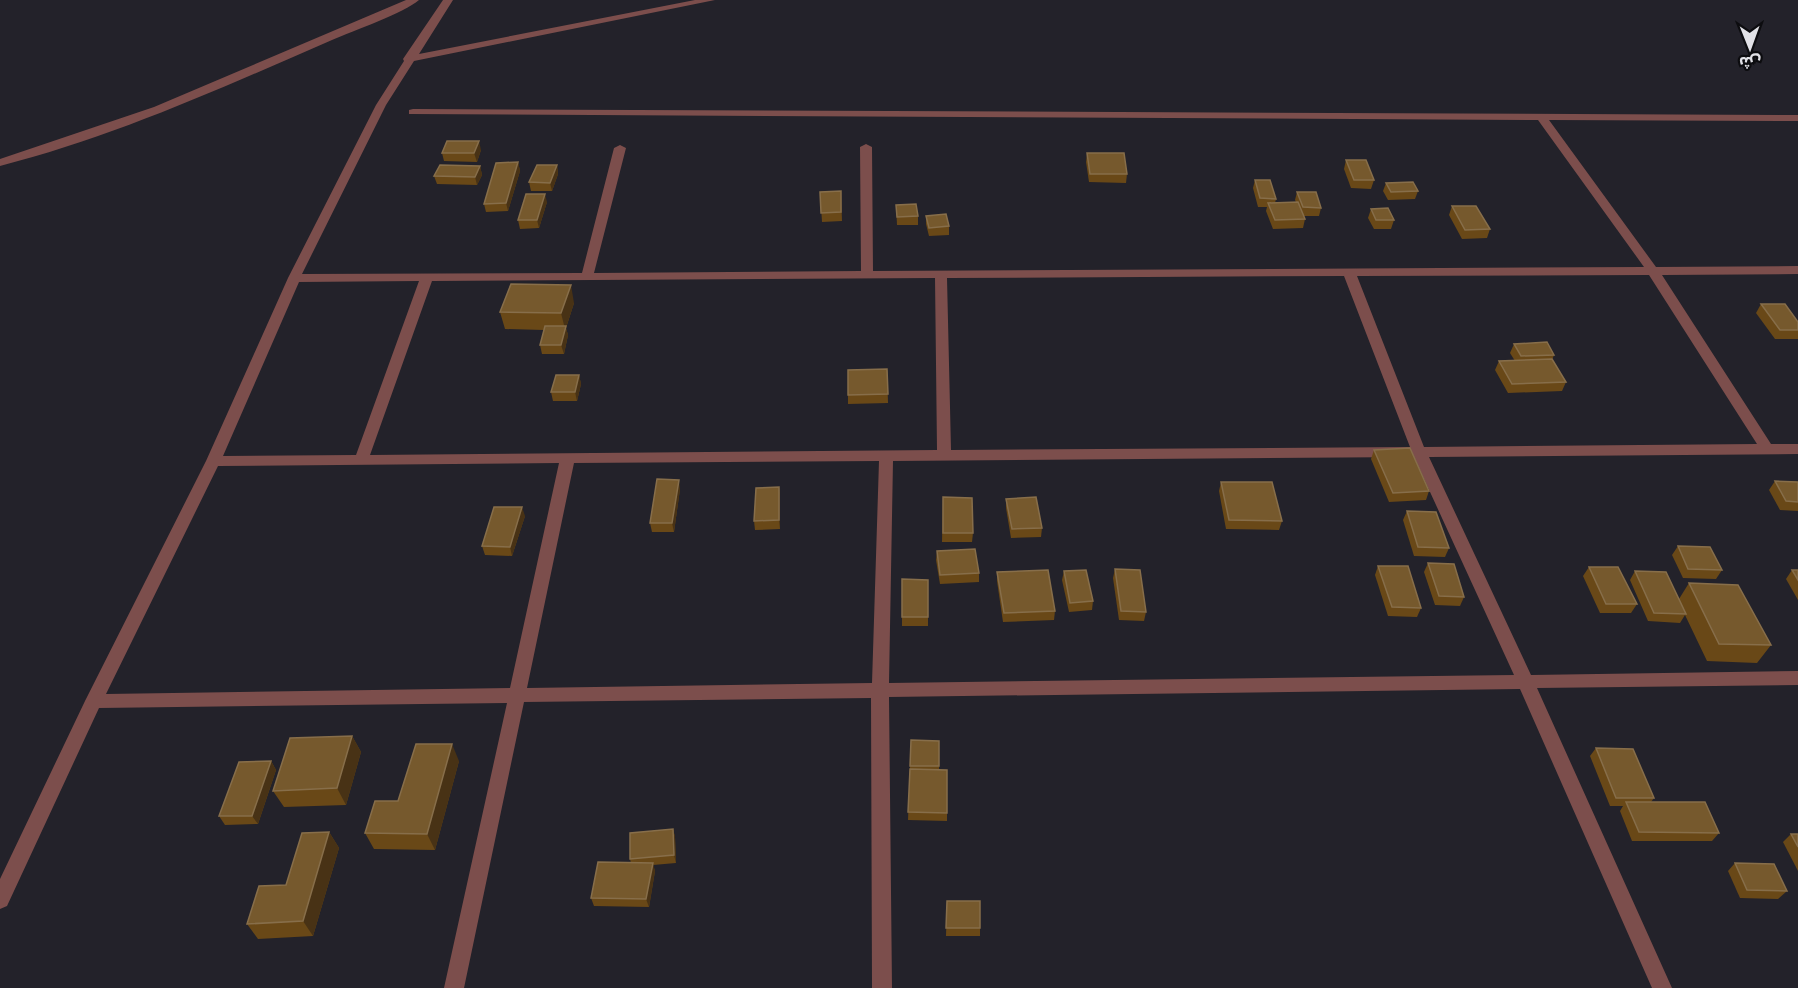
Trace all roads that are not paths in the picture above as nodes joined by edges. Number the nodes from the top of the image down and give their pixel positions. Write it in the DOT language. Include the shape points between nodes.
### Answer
graph roads {
  1 [pos="414,0"];
  2 [pos="448,0"];
  3 [pos="710,0"];
  4 [pos="408,59"];
  5 [pos="413,112"];
  6 [pos="1541,117"];
  7 [pos="1798,118"];
  8 [pos="866,147"];
  9 [pos="620,148"];
  10 [pos="0,163"];
  11 [pos="1798,270"];
  12 [pos="1653,271"];
  13 [pos="1349,273"];
  14 [pos="941,274"];
  15 [pos="867,275"];
  16 [pos="586,276"];
  17 [pos="428,277"];
  18 [pos="294,278"];
  19 [pos="1767,449"];
  20 [pos="1798,449"];
  21 [pos="1419,452"];
  22 [pos="944,455"];
  23 [pos="886,456"];
  24 [pos="362,458"];
  25 [pos="568,458"];
  26 [pos="213,461"];
  27 [pos="1798,678"];
  28 [pos="1526,682"];
  29 [pos="880,690"];
  30 [pos="516,696"];
  31 [pos="94,701"];
  32 [pos="0,900"];
  33 [pos="454,988"];
  34 [pos="882,988"];
  35 [pos="1662,988"];
  1 -- 10 [label="street" via="219,85"];
  2 -- 4 [label="street"];
  3 -- 4 [label="street"];
  4 -- 18 [label="street"];
  5 -- 6 [label="street"];
  6 -- 7 [label="street"];
  6 -- 12 [label="street"];
  8 -- 15 [label="street"];
  9 -- 16 [label="street"];
  11 -- 12 [label="street"];
  12 -- 13 [label="street"];
  12 -- 19 [label="street"];
  13 -- 14 [label="street"];
  13 -- 21 [label="street"];
  14 -- 15 [label="street"];
  14 -- 22 [label="street"];
  15 -- 16 [label="street"];
  16 -- 17 [label="street"];
  17 -- 18 [label="street"];
  17 -- 24 [label="street"];
  18 -- 26 [label="street"];
  19 -- 20 [label="street"];
  19 -- 21 [label="street"];
  21 -- 22 [label="street"];
  21 -- 28 [label="street"];
  22 -- 23 [label="street"];
  23 -- 25 [label="street"];
  23 -- 29 [label="street"];
  24 -- 25 [label="street"];
  24 -- 26 [label="street"];
  25 -- 30 [label="street"];
  26 -- 31 [label="street"];
  27 -- 28 [label="street"];
  28 -- 29 [label="street"];
  28 -- 35 [label="street"];
  29 -- 30 [label="street"];
  29 -- 34 [label="street"];
  30 -- 31 [label="street"];
  30 -- 33 [label="street"];
  31 -- 32 [label="street"];
}
